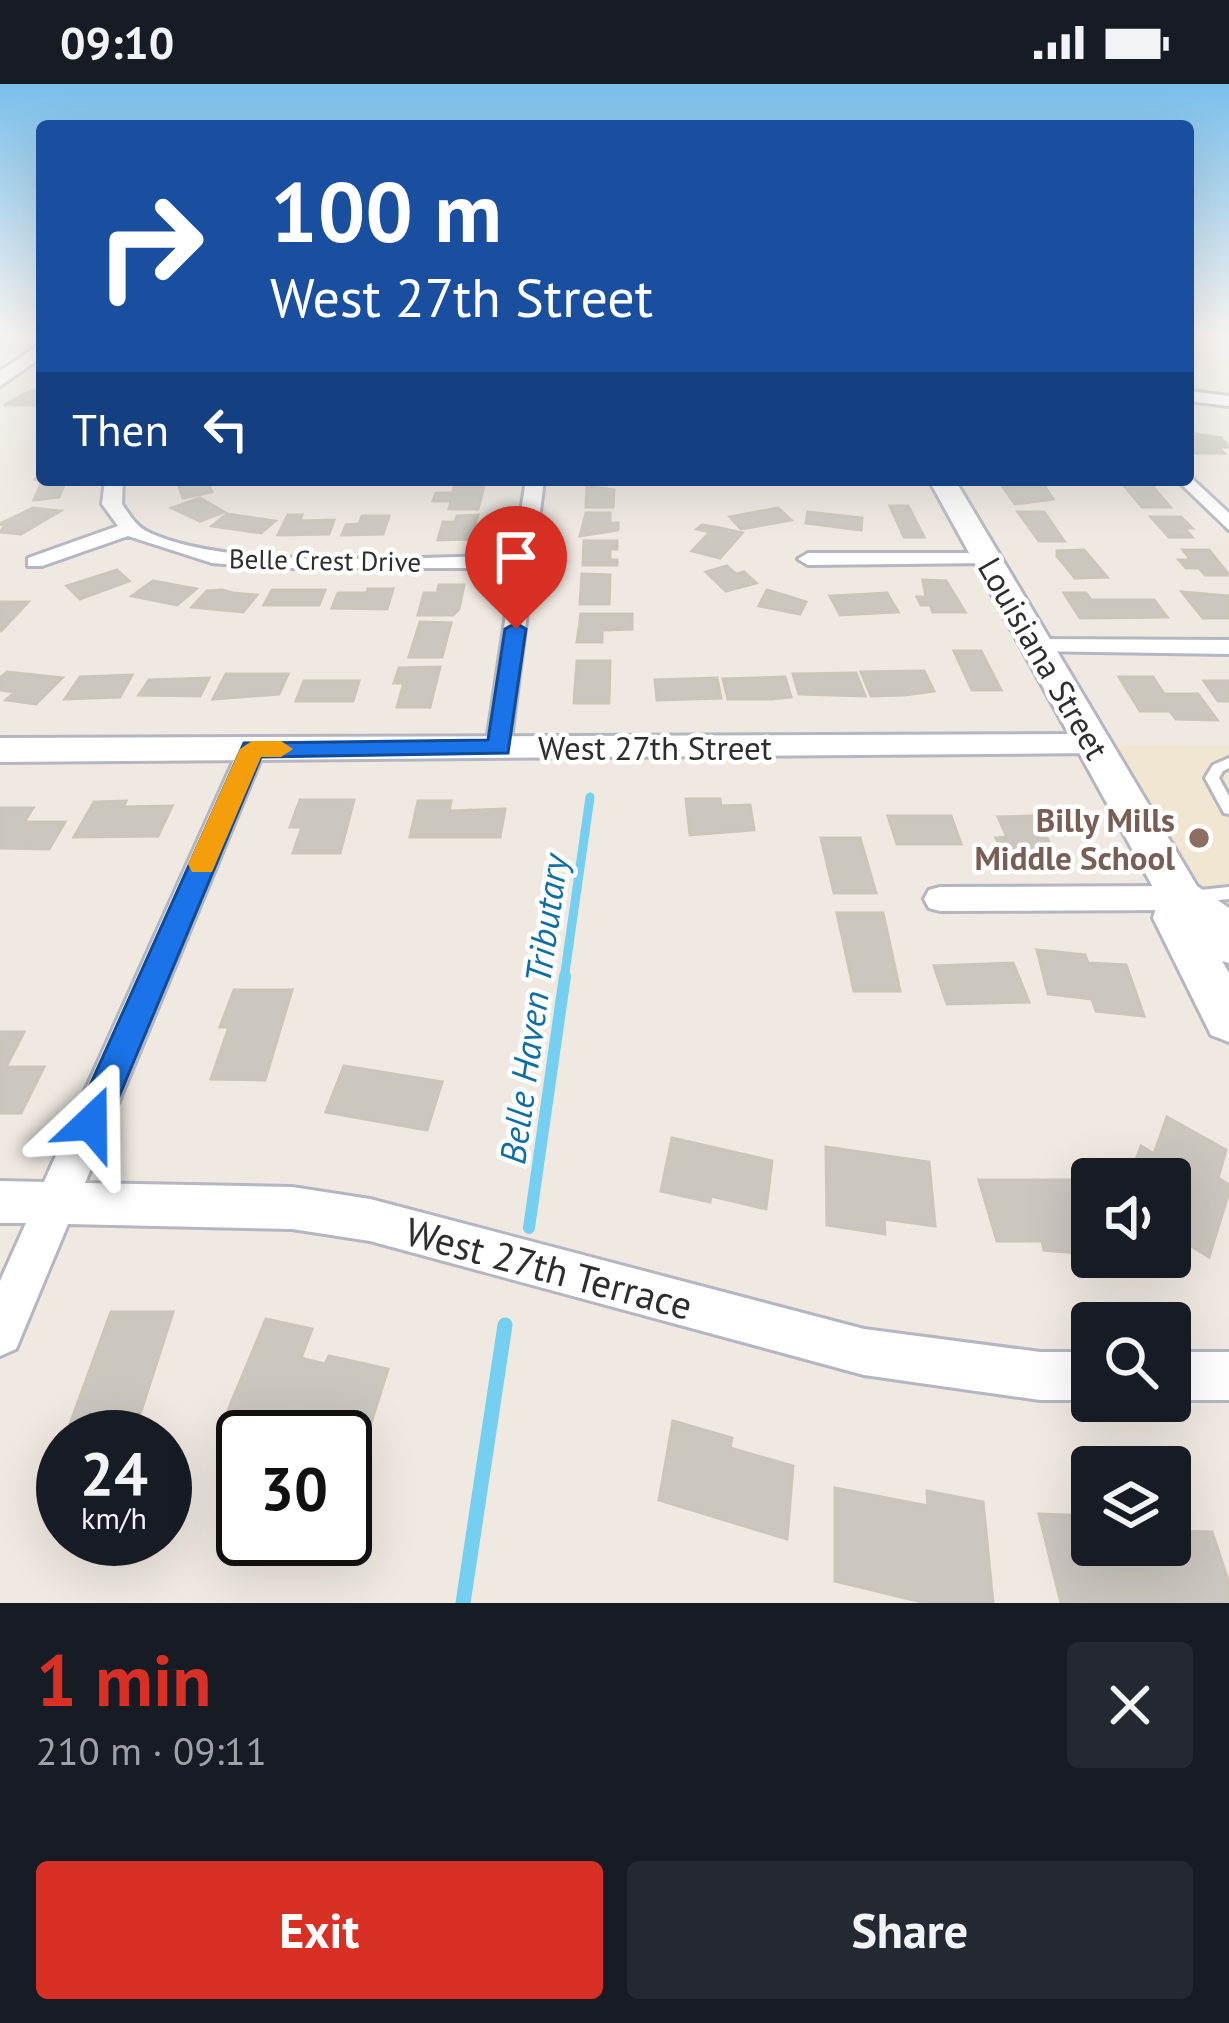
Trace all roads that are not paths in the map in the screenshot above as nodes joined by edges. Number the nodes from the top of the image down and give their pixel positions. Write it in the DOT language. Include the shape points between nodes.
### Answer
graph roads {
  1 [pos="114,486"];
  2 [pos="534,486"];
  3 [pos="945,486"];
  4 [pos="1192,486"];
  5 [pos="1229,524"];
  6 [pos="130,529"];
  7 [pos="808,559"];
  8 [pos="987,559"];
  9 [pos="34,562"];
  10 [pos="525,562"];
  11 [pos="1037,646"];
  12 [pos="1229,647"];
  13 [pos="1094,745"];
  14 [pos="499,748"];
  15 [pos="252,749"];
  16 [pos="0,750"];
  17 [pos="1229,763"];
  18 [pos="1229,809"];
  19 [pos="1229,893"];
  20 [pos="1181,898"];
  21 [pos="940,899"];
  22 [pos="1229,944"];
  23 [pos="1229,1020"];
  24 [pos="0,1202"];
  25 [pos="56,1202"];
  26 [pos="0,1333"];
  27 [pos="1071,1376"];
  28 [pos="1191,1376"];
  29 [pos="1229,1376"];
  1 -- 6 [label="street" via="112,504"];
  2 -- 10 [label="street"];
  3 -- 8 [label="main road, Louisiana Street"];
  4 -- 5 [label="street"];
  6 -- 9 [label="street"];
  6 -- 10 [label="street, Belle Crest Drive" via="159,545 240,561"];
  7 -- 8 [label="street"];
  8 -- 11 [label="main road, Louisiana Street"];
  10 -- 14 [label="street"];
  11 -- 12 [label="street"];
  11 -- 13 [label="main road, Louisiana Street"];
  13 -- 14 [label="street, West 27th Street"];
  13 -- 20 [label="main road, Louisiana Street"];
  14 -- 15 [label="street, West 27th Street"];
  15 -- 16 [label="street, West 27th Street"];
  15 -- 25 [label="street"];
  17 -- 18 [label="lane" via="1212,778"];
  19 -- 20 [label="lane"];
  20 -- 21 [label="street"];
  20 -- 22 [label="main road, Louisiana Street" via="1210,916"];
  20 -- 23 [label="main road, Louisiana Street" via="1176,918"];
  24 -- 25 [label="street, West 27th Terrace"];
  25 -- 26 [label="street"];
  25 -- 27 [label="street, West 27th Terrace" via="292,1208 370,1220 864,1352"];
  28 -- 29 [label="street"];
}
